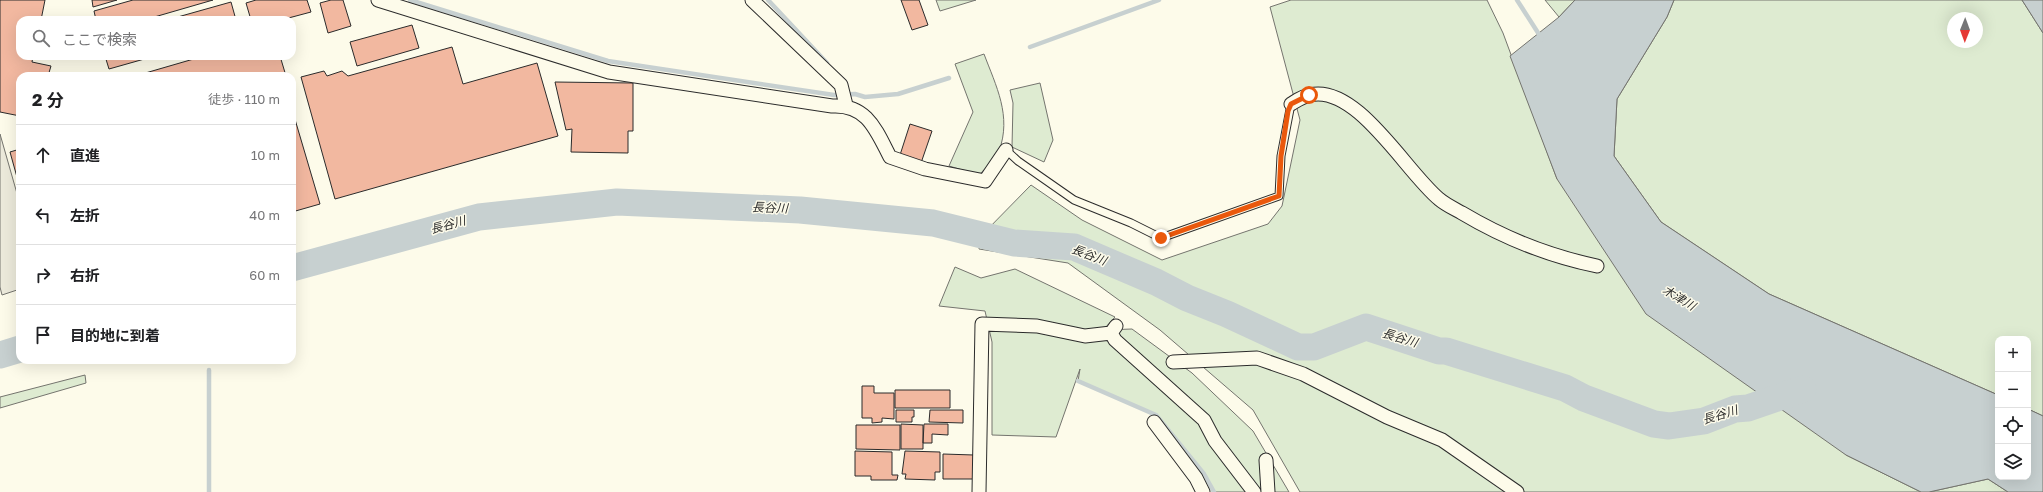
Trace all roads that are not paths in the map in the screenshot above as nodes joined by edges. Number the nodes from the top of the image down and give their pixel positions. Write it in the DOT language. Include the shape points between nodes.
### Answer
graph roads {
  1 [pos="378,0"];
  2 [pos="752,0"];
  3 [pos="1291,104"];
  4 [pos="846,105"];
  5 [pos="1006,150"];
  6 [pos="1597,266"];
  7 [pos="1173,362"];
  8 [pos="1154,422"];
  9 [pos="1266,460"];
  10 [pos="979,492"];
  11 [pos="1203,492"];
  12 [pos="1254,492"];
  13 [pos="1268,492"];
  14 [pos="1517,492"];
  1 -- 4 [label="street" via="609,72 832,106"];
  2 -- 4 [label="street" via="841,85"];
  3 -- 5 [label="lane" via="1281,156 1279,196 1161,238 1074,200"];
  3 -- 6 [label="street" via="1309,95 1328,95 1346,101 1379,131 1439,199 1534,249"];
  4 -- 5 [label="street" via="872,121 890,156 925,169 985,181"];
  7 -- 14 [label="street" via="1257,358 1304,374 1387,417 1442,440"];
  8 -- 11 [label="street" via="1196,478"];
  9 -- 13 [label="street"];
  10 -- 12 [label="street" via="982,324 1037,326 1085,336 1114,330 1115,340 1204,420 1215,441"];
}
